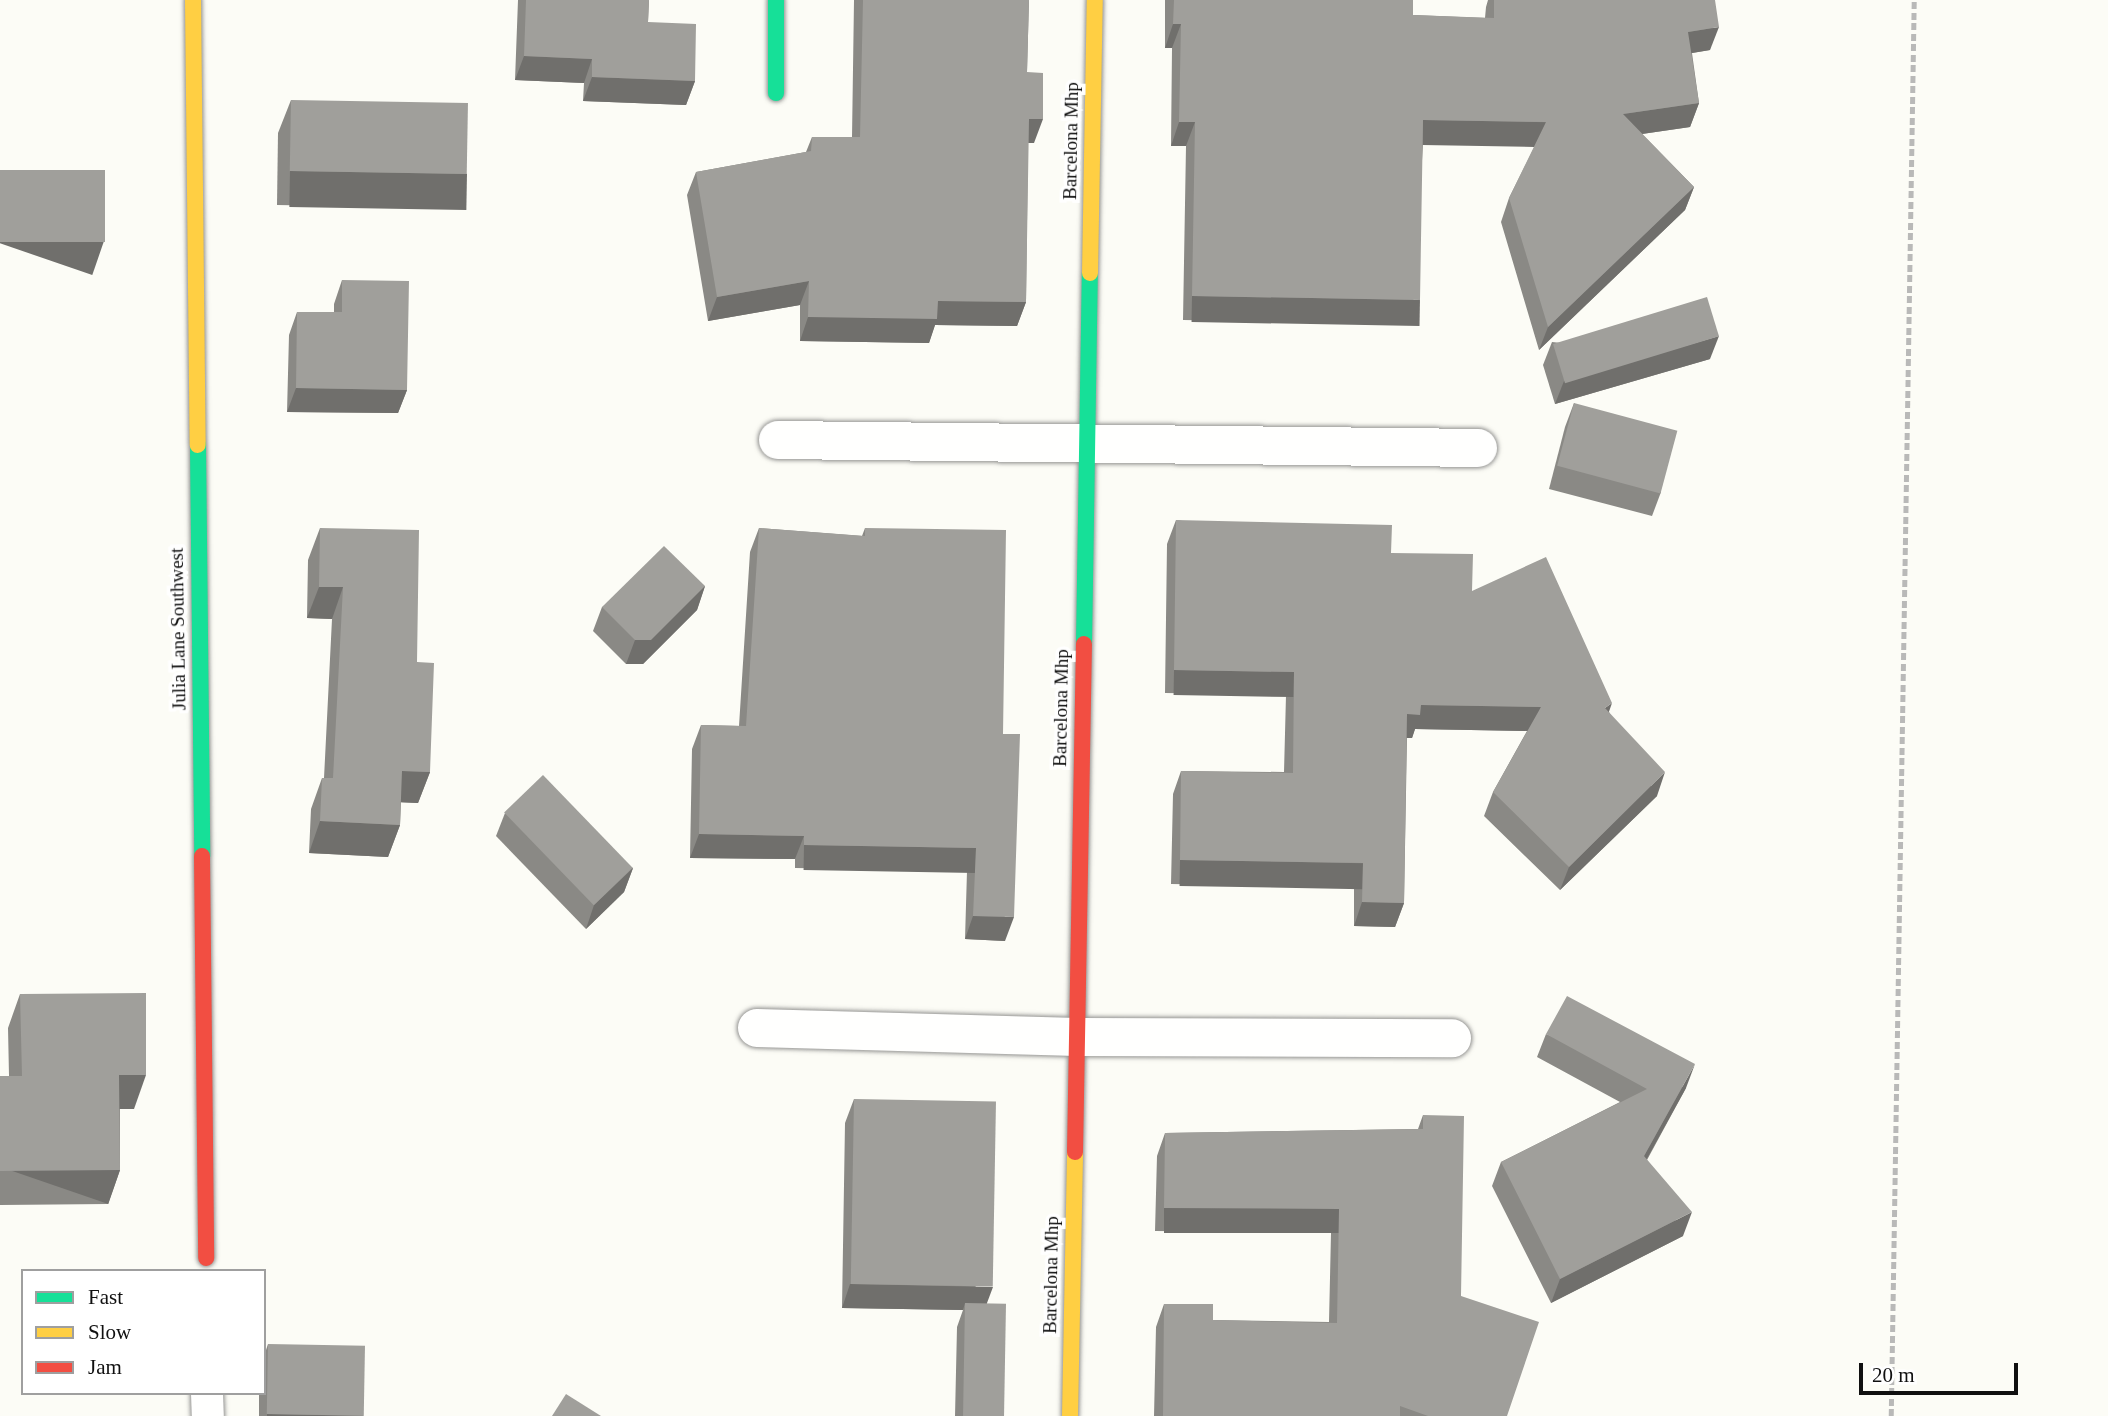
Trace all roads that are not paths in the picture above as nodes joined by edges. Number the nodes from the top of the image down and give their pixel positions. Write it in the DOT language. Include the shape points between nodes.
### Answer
graph roads {
  1 [pos="193,0"];
  2 [pos="776,0"];
  3 [pos="1095,0"];
  4 [pos="776,93"];
  5 [pos="778,440"];
  6 [pos="1087,447"];
  7 [pos="1478,448"];
  8 [pos="757,1028"];
  9 [pos="1077,1037"];
  10 [pos="1451,1038"];
  11 [pos="206,1264"];
  12 [pos="208,1395"];
  13 [pos="208,1416"];
  14 [pos="1070,1416"];
  1 -- 11 [label="street, Julia Lane Southwest"];
  2 -- 4 [label="street"];
  3 -- 6 [label="street, Barcelona Mhp"];
  5 -- 6 [label="street"];
  6 -- 7 [label="street"];
  6 -- 9 [label="street, Barcelona Mhp"];
  8 -- 9 [label="street"];
  9 -- 10 [label="street"];
  9 -- 14 [label="street, Barcelona Mhp"];
  12 -- 13 [label="lane"];
}
